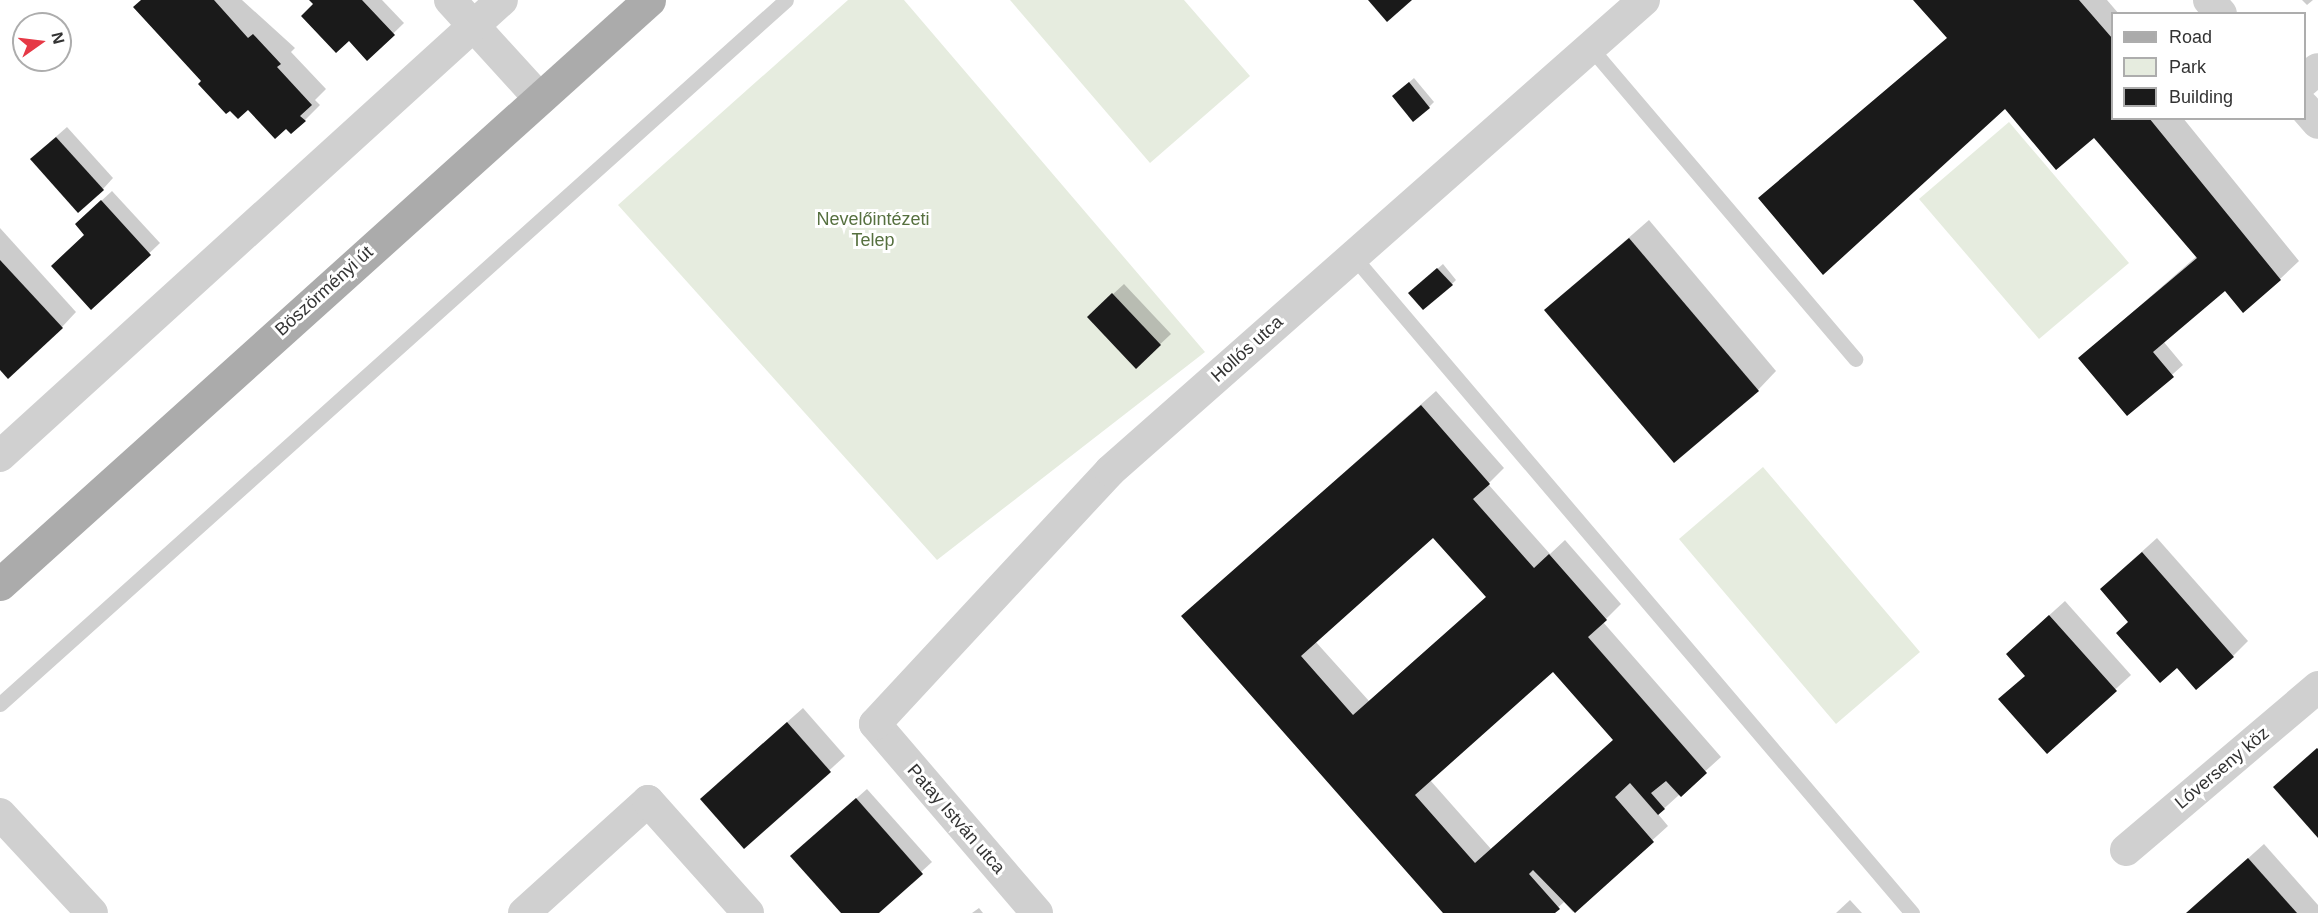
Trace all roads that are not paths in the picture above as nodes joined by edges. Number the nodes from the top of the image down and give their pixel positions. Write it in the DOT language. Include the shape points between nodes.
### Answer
graph roads {
  1 [pos="450,0"];
  2 [pos="502,0"];
  3 [pos="650,0"];
  4 [pos="786,0"];
  5 [pos="1644,0"];
  6 [pos="2209,0"];
  7 [pos="2219,12"];
  8 [pos="472,24"];
  9 [pos="1589,46"];
  10 [pos="2318,69"];
  11 [pos="2306,79"];
  12 [pos="540,99"];
  13 [pos="2306,109"];
  14 [pos="2318,123"];
  15 [pos="1352,255"];
  16 [pos="1855,359"];
  17 [pos="0,456"];
  18 [pos="0,584"];
  19 [pos="2318,687"];
  20 [pos="0,704"];
  21 [pos="875,724"];
  22 [pos="0,814"];
  23 [pos="2126,850"];
  24 [pos="92,913"];
  25 [pos="524,913"];
  26 [pos="748,913"];
  27 [pos="1037,913"];
  28 [pos="1912,913"];
  1 -- 8 [label="street"];
  2 -- 8 [label="street"];
  3 -- 12 [label="main road, Böszörményi út"];
  4 -- 20 [label="lane"];
  5 -- 9 [label="street, Hollós utca"];
  6 -- 7 [label="street"];
  8 -- 12 [label="street"];
  8 -- 17 [label="street"];
  9 -- 15 [label="street, Hollós utca"];
  9 -- 16 [label="lane"];
  10 -- 11 [label="street"];
  12 -- 18 [label="main road, Böszörményi út"];
  13 -- 14 [label="street"];
  15 -- 21 [label="street, Hollós utca" via="1110,471"];
  15 -- 28 [label="lane"];
  19 -- 23 [label="street, Lóverseny köz"];
  21 -- 27 [label="street, Patay István utca"];
  22 -- 24 [label="street"];
  25 -- 26 [label="street" via="648,801"];
}
